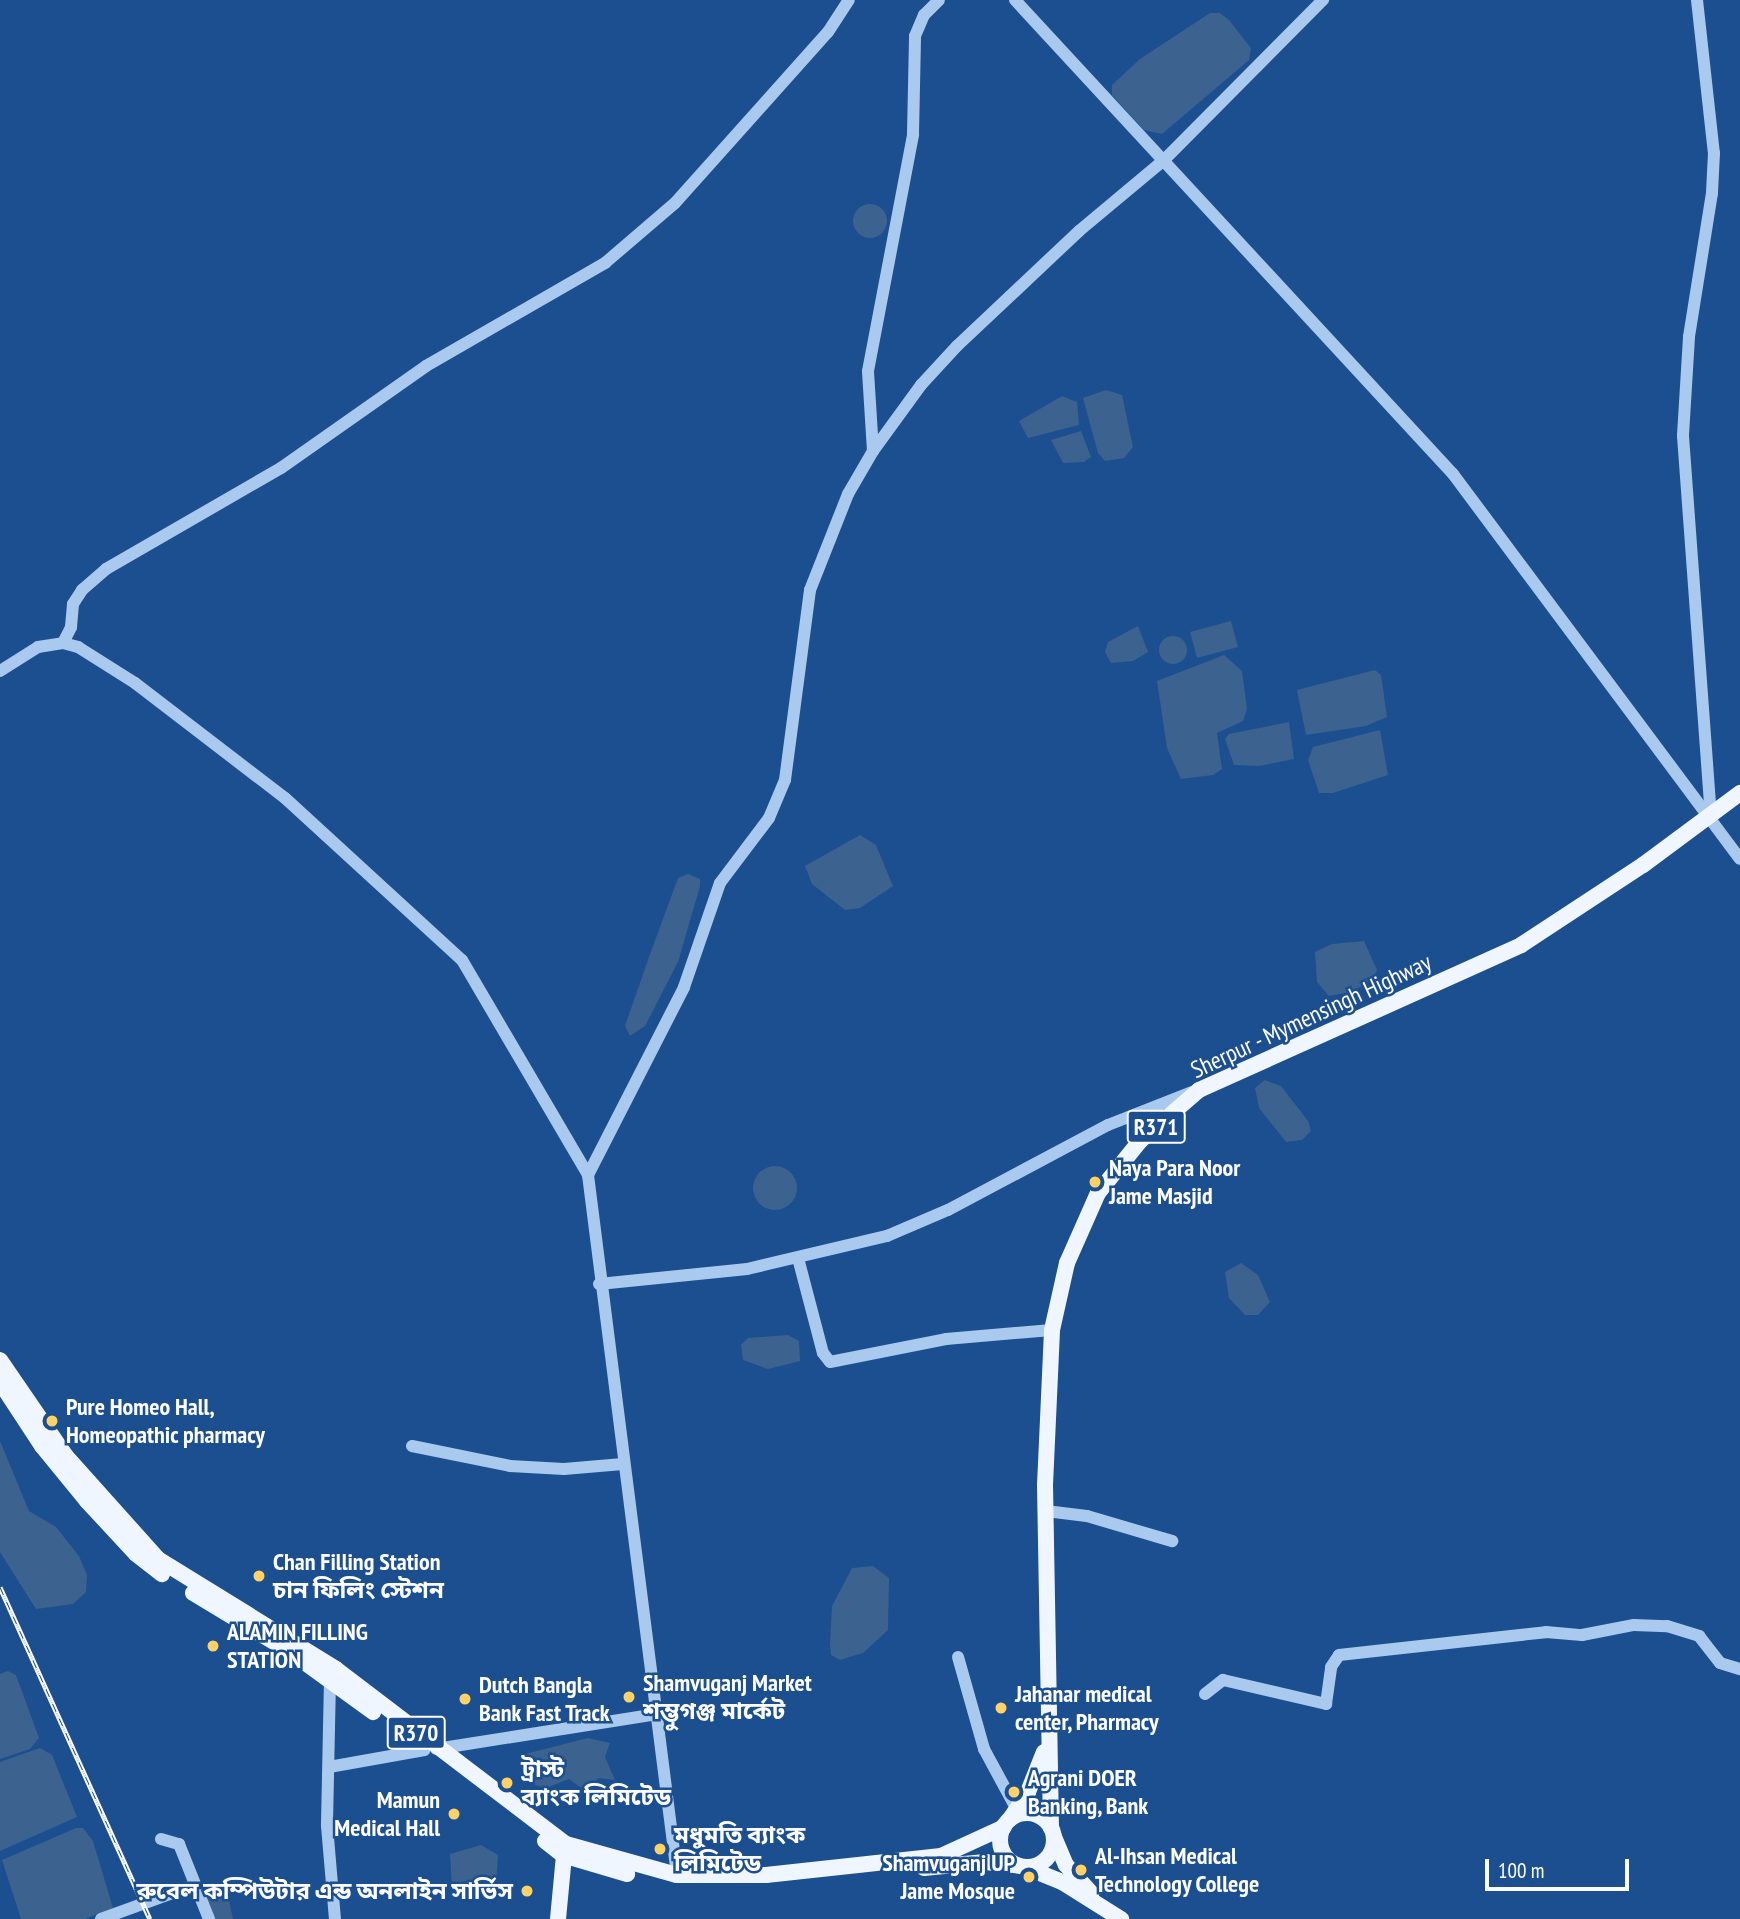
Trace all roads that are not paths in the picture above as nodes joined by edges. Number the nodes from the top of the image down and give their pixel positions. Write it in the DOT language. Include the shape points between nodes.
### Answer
graph roads {
  1 [pos="849,0"];
  2 [pos="939,0"];
  3 [pos="1015,0"];
  4 [pos="1323,0"];
  5 [pos="1697,0"];
  6 [pos="1164,160"];
  7 [pos="873,451"];
  8 [pos="63,643"];
  9 [pos="0,671"];
  10 [pos="1740,793"];
  11 [pos="1711,814"];
  12 [pos="1740,859"];
  13 [pos="1199,1090"];
  14 [pos="588,1175"];
  15 [pos="798,1258"];
  16 [pos="599,1284"];
  17 [pos="1052,1330"];
  18 [pos="0,1360"];
  19 [pos="0,1382"];
  20 [pos="412,1446"];
  21 [pos="623,1464"];
  22 [pos="1046,1511"];
  23 [pos="1172,1541"];
  24 [pos="958,1657"];
  25 [pos="1740,1669"];
  26 [pos="330,1680"];
  27 [pos="1205,1694"];
  28 [pos="657,1714"];
  29 [pos="1048,1737"];
  30 [pos="429,1750"];
  31 [pos="329,1767"];
  32 [pos="1010,1819"];
  33 [pos="1052,1832"];
  34 [pos="161,1839"];
  35 [pos="564,1849"];
  36 [pos="1021,1866"];
  37 [pos="677,1875"];
  38 [pos="195,1885"];
  39 [pos="1114,1915"];
  40 [pos="100,1919"];
  41 [pos="209,1919"];
  42 [pos="335,1919"];
  43 [pos="558,1919"];
  1 -- 8 [label="street" via="828,32 675,204 605,263 426,366 281,468 106,569 73,604 71,627"];
  2 -- 7 [label="street" via="924,15 915,36 913,134 868,372"];
  3 -- 6 [label="street"];
  4 -- 6 [label="street"];
  5 -- 11 [label="street" via="1713,153 1712,193 1689,337 1683,436"];
  6 -- 7 [label="street" via="1079,231 957,346 921,385"];
  6 -- 11 [label="street" via="1453,474"];
  7 -- 14 [label="street" via="848,495 810,590 785,780 776,805 720,883 684,988"];
  8 -- 9 [label="street" via="38,647"];
  8 -- 14 [label="street" via="93,654 237,759 462,960"];
  10 -- 11 [label="main road, R371"];
  11 -- 12 [label="street"];
  11 -- 13 [label="main road, Sherpur - Mymensingh Highway / R371" via="1521,945"];
  13 -- 15 [label="street" via="1108,1125 948,1210 887,1236"];
  13 -- 17 [label="main road, Sherpur - Mymensingh Highway / R371" via="1140,1141 1098,1194 1067,1263"];
  14 -- 16 [label="street"];
  15 -- 16 [label="street" via="711,1274"];
  15 -- 17 [label="street" via="823,1353 830,1362 946,1339"];
  16 -- 21 [label="street"];
  17 -- 22 [label="main road, Sherpur - Mymensingh Highway / R371"];
  18 -- 30 [label="main road, R370" via="65,1455 158,1559 337,1669"];
  19 -- 26 [label="main road, R370" via="42,1446 136,1554"];
  20 -- 21 [label="street" via="510,1466 564,1469"];
  21 -- 28 [label="street"];
  22 -- 23 [label="street" via="1087,1516"];
  22 -- 29 [label="main road, Sherpur - Mymensingh Highway / R371"];
  24 -- 32 [label="street"];
  25 -- 27 [label="street" via="1720,1663 1699,1636 1667,1626 1634,1625 1583,1635 1546,1632 1339,1655 1331,1667 1326,1703 1223,1680"];
  26 -- 30 [label="main road, R370"];
  26 -- 31 [label="street"];
  28 -- 30 [label="street"];
  28 -- 37 [label="street"];
  29 -- 32 [label="main road, Sherpur - Mymensingh Highway / R371" via="1040,1766"];
  29 -- 33 [label="main road, Sherpur - Mymensingh Highway / R371"];
  30 -- 31 [label="street"];
  30 -- 35 [label="main road, R370"];
  31 -- 42 [label="street" via="327,1826"];
  32 -- 33 [label="main road" via="1032,1814"];
  32 -- 36 [label="main road" via="1003,1853"];
  32 -- 37 [label="main road, R370" via="941,1856 766,1875"];
  33 -- 36 [label="main road" via="1047,1858"];
  33 -- 39 [label="main road, Sherpur - Mymensingh Highway / R371" via="1066,1865"];
  34 -- 38 [label="street" via="179,1844"];
  35 -- 36 [label="main road, R370" via="671,1883 766,1882 985,1862"];
  35 -- 37 [label="main road, R370"];
  35 -- 43 [label="main road"];
  36 -- 39 [label="main road, R370" via="1062,1882"];
  38 -- 40 [label="street"];
  38 -- 41 [label="street"];
}
